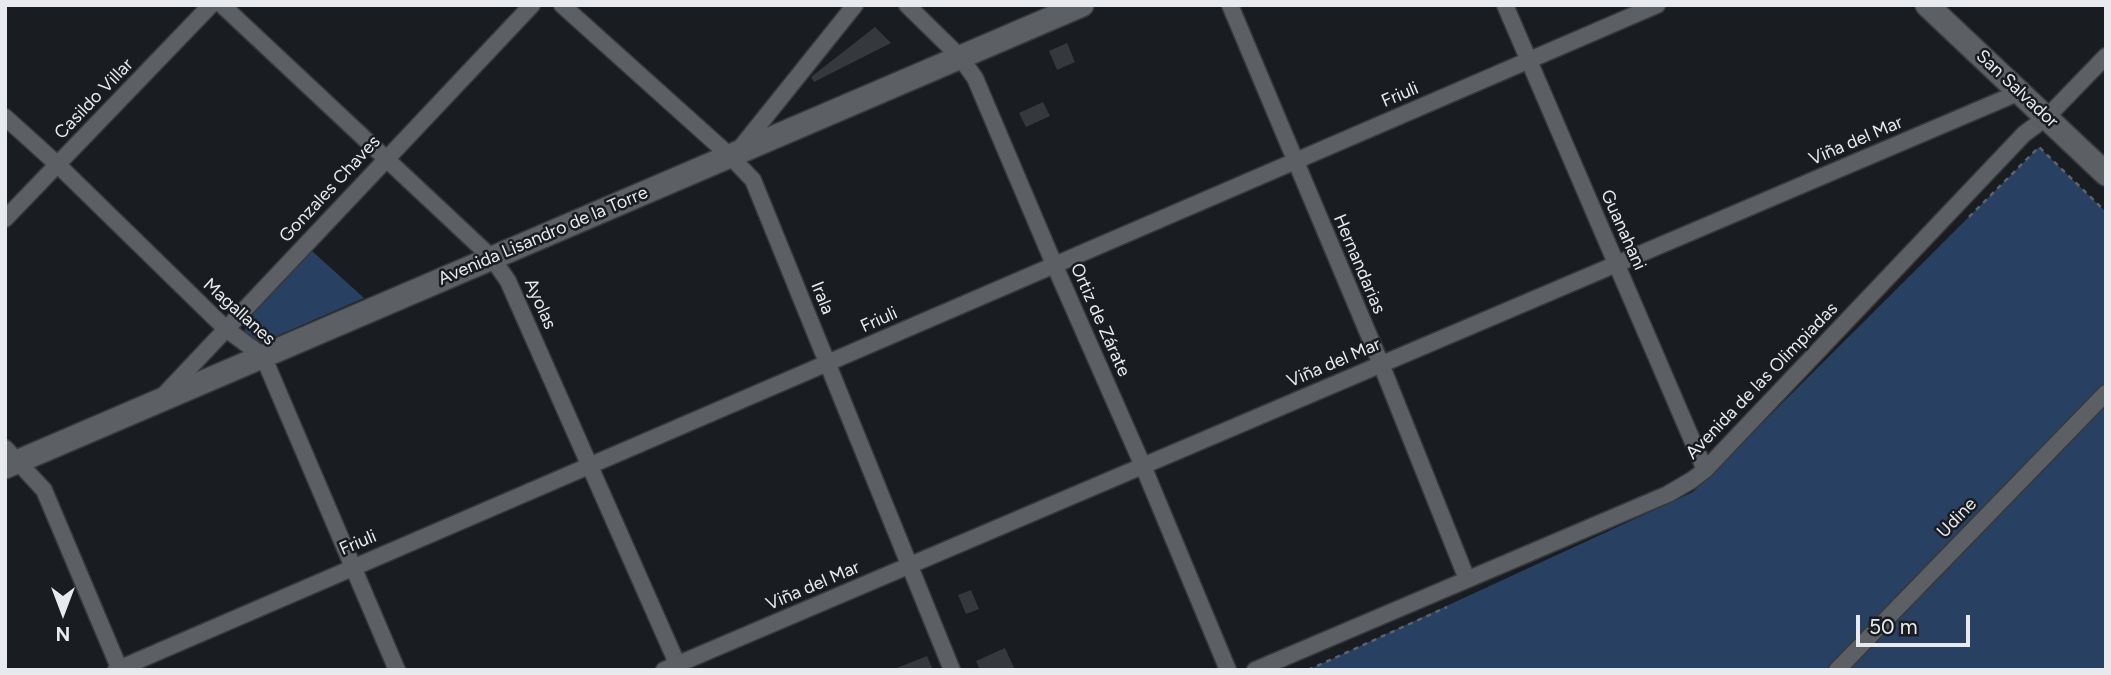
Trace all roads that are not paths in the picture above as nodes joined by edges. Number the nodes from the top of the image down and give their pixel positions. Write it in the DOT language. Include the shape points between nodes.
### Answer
graph roads {
  1 [pos="211,5"];
  2 [pos="222,5"];
  3 [pos="532,5"];
  4 [pos="562,5"];
  5 [pos="855,5"];
  6 [pos="907,5"];
  7 [pos="1082,5"];
  8 [pos="1230,5"];
  9 [pos="1505,5"];
  10 [pos="1657,5"];
  11 [pos="1927,5"];
  12 [pos="2106,56"];
  13 [pos="960,57"];
  14 [pos="1528,62"];
  15 [pos="2020,92"];
  16 [pos="5,117"];
  17 [pos="2047,117"];
  18 [pos="733,155"];
  19 [pos="384,159"];
  20 [pos="1294,160"];
  21 [pos="57,164"];
  22 [pos="2106,174"];
  23 [pos="5,219"];
  24 [pos="492,258"];
  25 [pos="1054,264"];
  26 [pos="1617,264"];
  27 [pos="226,329"];
  28 [pos="262,356"];
  29 [pos="827,363"];
  30 [pos="1381,364"];
  31 [pos="2106,393"];
  32 [pos="158,401"];
  33 [pos="10,458"];
  34 [pos="591,464"];
  35 [pos="1143,466"];
  36 [pos="1705,470"];
  37 [pos="909,565"];
  38 [pos="352,566"];
  39 [pos="1466,579"];
  40 [pos="674,668"];
  41 [pos="118,669"];
  42 [pos="397,670"];
  43 [pos="952,670"];
  44 [pos="1228,670"];
  45 [pos="1255,670"];
  46 [pos="1837,670"];
  1 -- 21 [label="street, Casildo Villar"];
  2 -- 19 [label="street, Ayolas"];
  3 -- 19 [label="street, Gonzales Chaves"];
  4 -- 18 [label="street, Irala"];
  5 -- 18 [label="street"];
  6 -- 13 [label="street, Ortiz de Zárate"];
  7 -- 13 [label="street, Avenida Lisandro de la Torre"];
  8 -- 20 [label="street, Hernandarias"];
  9 -- 14 [label="street, Guanahani"];
  10 -- 14 [label="street, Friuli"];
  11 -- 15 [label="street, San Salvador"];
  12 -- 17 [label="street, Avenida de las Olimpiadas"];
  13 -- 18 [label="street, Avenida Lisandro de la Torre"];
  13 -- 25 [label="street, Ortiz de Zárate" via="975,78"];
  14 -- 20 [label="street, Friuli"];
  14 -- 26 [label="street, Guanahani"];
  15 -- 17 [label="street, San Salvador"];
  15 -- 26 [label="street, Viña del Mar"];
  16 -- 21 [label="street, Magallanes"];
  17 -- 22 [label="street, San Salvador"];
  17 -- 36 [label="street, Avenida de las Olimpiadas" via="2024,134"];
  18 -- 24 [label="street, Avenida Lisandro de la Torre"];
  18 -- 29 [label="street, Irala" via="753,180"];
  19 -- 24 [label="street, Ayolas"];
  19 -- 27 [label="street, Gonzales Chaves"];
  20 -- 25 [label="street, Friuli"];
  20 -- 30 [label="street, Hernandarias"];
  21 -- 23 [label="street, Casildo Villar"];
  21 -- 27 [label="street, Magallanes"];
  24 -- 28 [label="street, Avenida Lisandro de la Torre"];
  24 -- 34 [label="street, Ayolas" via="508,281"];
  25 -- 29 [label="street, Friuli"];
  25 -- 35 [label="street, Ortiz de Zárate"];
  26 -- 30 [label="street, Viña del Mar"];
  26 -- 36 [label="street, Guanahani"];
  27 -- 28 [label="street, Magallanes"];
  27 -- 32 [label="street, Gonzales Chaves"];
  28 -- 32 [label="street, Avenida Lisandro de la Torre"];
  28 -- 38 [label="street, Magallanes"];
  29 -- 34 [label="street, Friuli"];
  29 -- 37 [label="street, Irala"];
  30 -- 35 [label="street, Viña del Mar"];
  30 -- 39 [label="street, Hernandarias"];
  31 -- 46 [label="street, Udine"];
  32 -- 33 [label="street, Avenida Lisandro de la Torre"];
  33 -- 41 [label="street" via="44,491"];
  34 -- 38 [label="street, Friuli"];
  34 -- 40 [label="street, Ayolas"];
  35 -- 37 [label="street, Viña del Mar"];
  35 -- 44 [label="street, Ortiz de Zárate"];
  36 -- 39 [label="street, Avenida de las Olimpiadas" via="1668,494"];
  37 -- 40 [label="street, Viña del Mar"];
  37 -- 43 [label="street, Irala"];
  38 -- 41 [label="street, Friuli"];
  38 -- 42 [label="street, Magallanes"];
  39 -- 45 [label="street, Avenida de las Olimpiadas"];
}
